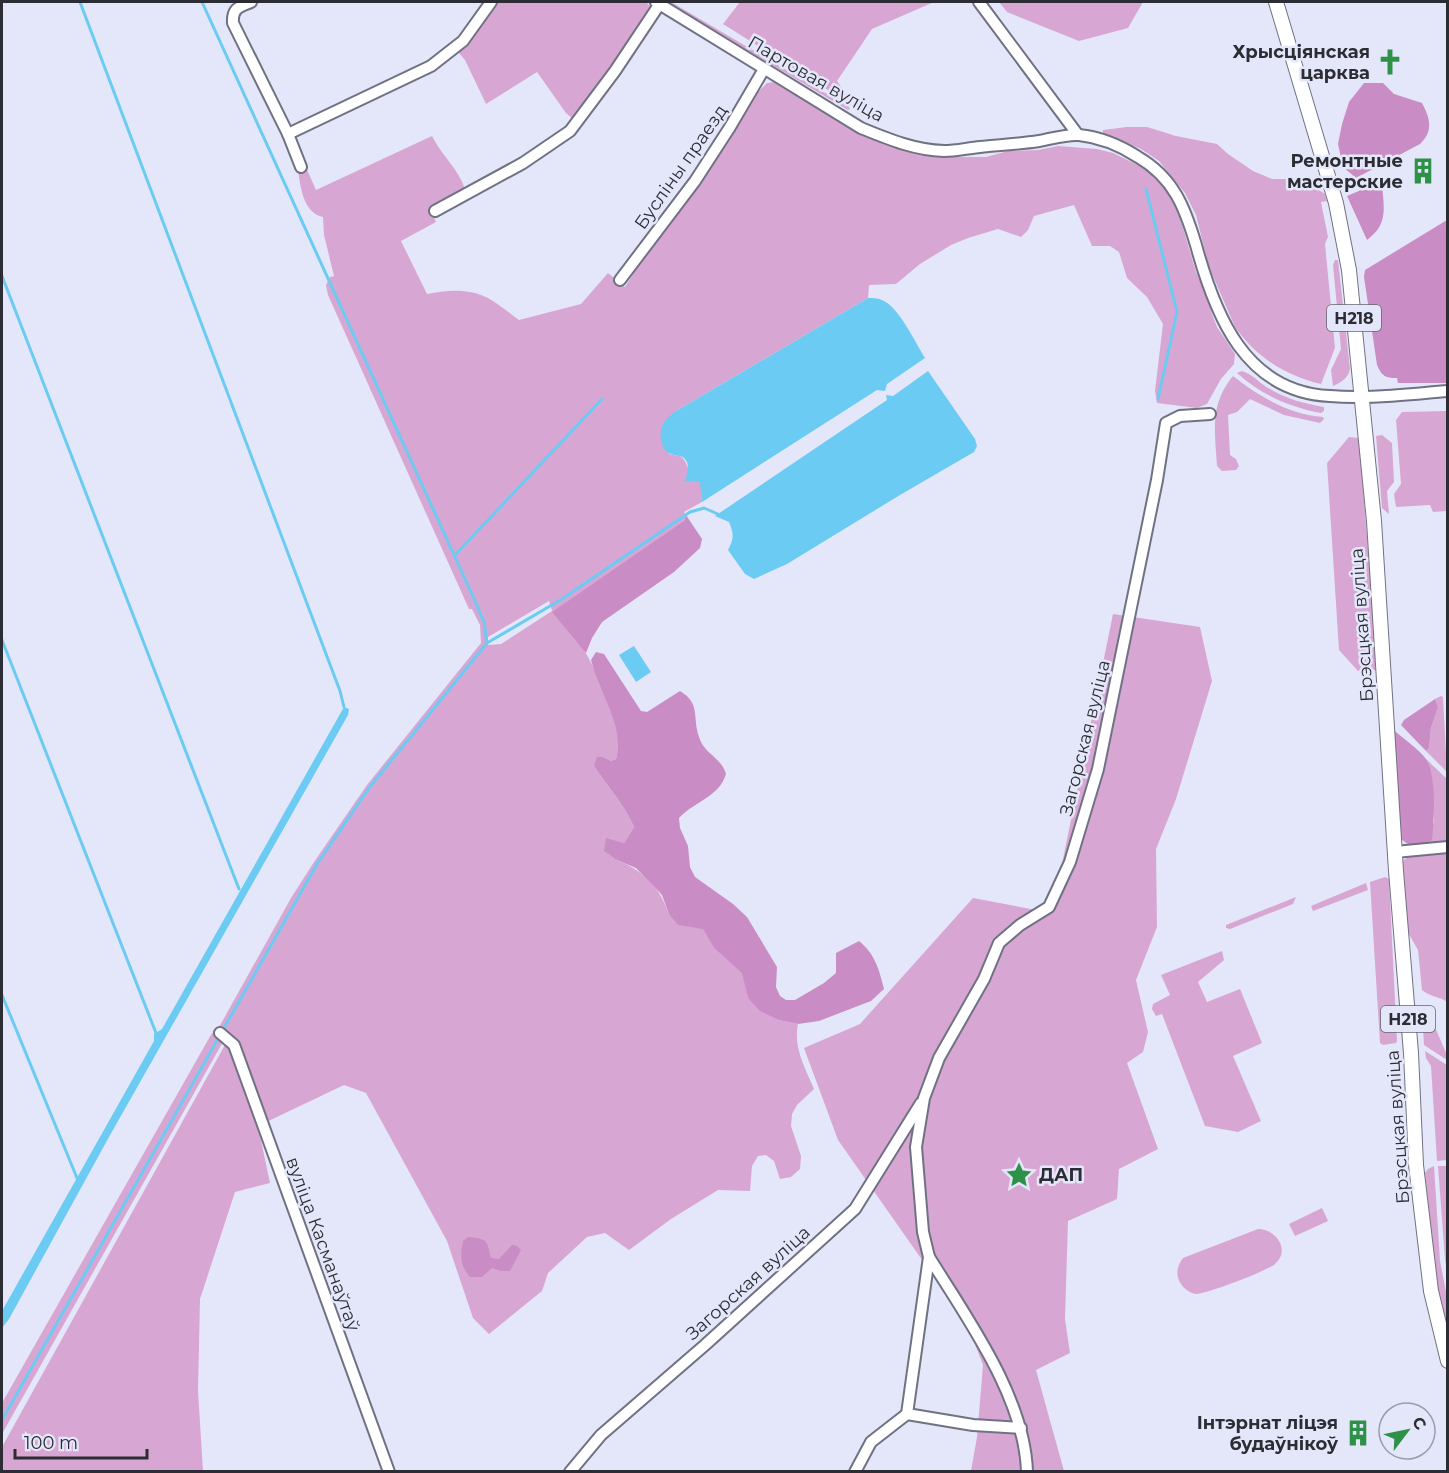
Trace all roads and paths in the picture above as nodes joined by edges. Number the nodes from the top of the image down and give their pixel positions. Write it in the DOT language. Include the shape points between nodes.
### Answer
graph roads {
  1 [pos="251,2"];
  2 [pos="491,2"];
  3 [pos="659,2"];
  4 [pos="980,2"];
  5 [pos="1276,2"];
  6 [pos="764,69"];
  7 [pos="288,134"];
  8 [pos="1078,135"];
  9 [pos="301,167"];
  10 [pos="435,211"];
  11 [pos="620,280"];
  12 [pos="1448,391"];
  13 [pos="1362,396"];
  14 [pos="1210,414"];
  15 [pos="1448,847"];
  16 [pos="1395,852"];
  17 [pos="220,1033"];
  18 [pos="924,1098"];
  19 [pos="929,1257"];
  20 [pos="1448,1361"];
  21 [pos="907,1414"];
  22 [pos="1021,1428"];
  23 [pos="389,1472"];
  24 [pos="570,1472"];
  25 [pos="855,1472"];
  26 [pos="1027,1472"];
  1 -- 7 [label="street" via="235,10 233,23"];
  2 -- 7 [label="street" via="463,41 431,66"];
  3 -- 6 [label="street, Партовая вуліца"];
  3 -- 10 [label="street" via="570,131 523,163"];
  4 -- 8 [label="street"];
  5 -- 13 [label="main road, Брэсцкая вуліца / Н218" via="1339,215"];
  6 -- 8 [label="street, Партовая вуліца" via="861,128 921,148 945,151"];
  6 -- 11 [label="street, Бусліны праезд" via="695,181"];
  7 -- 9 [label="street"];
  8 -- 13 [label="street" via="1106,141 1138,157 1161,174 1179,196 1220,316 1252,362 1296,390 1326,396"];
  12 -- 13 [label="street"];
  13 -- 16 [label="main road, Брэсцкая вуліца / Н218"];
  14 -- 18 [label="street, Загорская вуліца" via="1180,416 1166,423 1100,758 1067,871 1049,907 999,943 984,980 939,1058"];
  15 -- 16 [label="street"];
  16 -- 20 [label="main road, Брэсцкая вуліца / Н218" via="1416,1165 1431,1291"];
  17 -- 23 [label="street, вуліца Касманаўтаў" via="234,1045"];
  18 -- 19 [label="street, Загорская вуліца" via="916,1147 923,1232"];
  18 -- 24 [label="street, Загорская вуліца" via="855,1209 601,1435"];
  19 -- 21 [label="street, Загорская вуліца"];
  19 -- 22 [label="street" via="1000,1376"];
  21 -- 22 [label="street"];
  21 -- 25 [label="street" via="871,1442"];
  22 -- 26 [label="street"];
}
